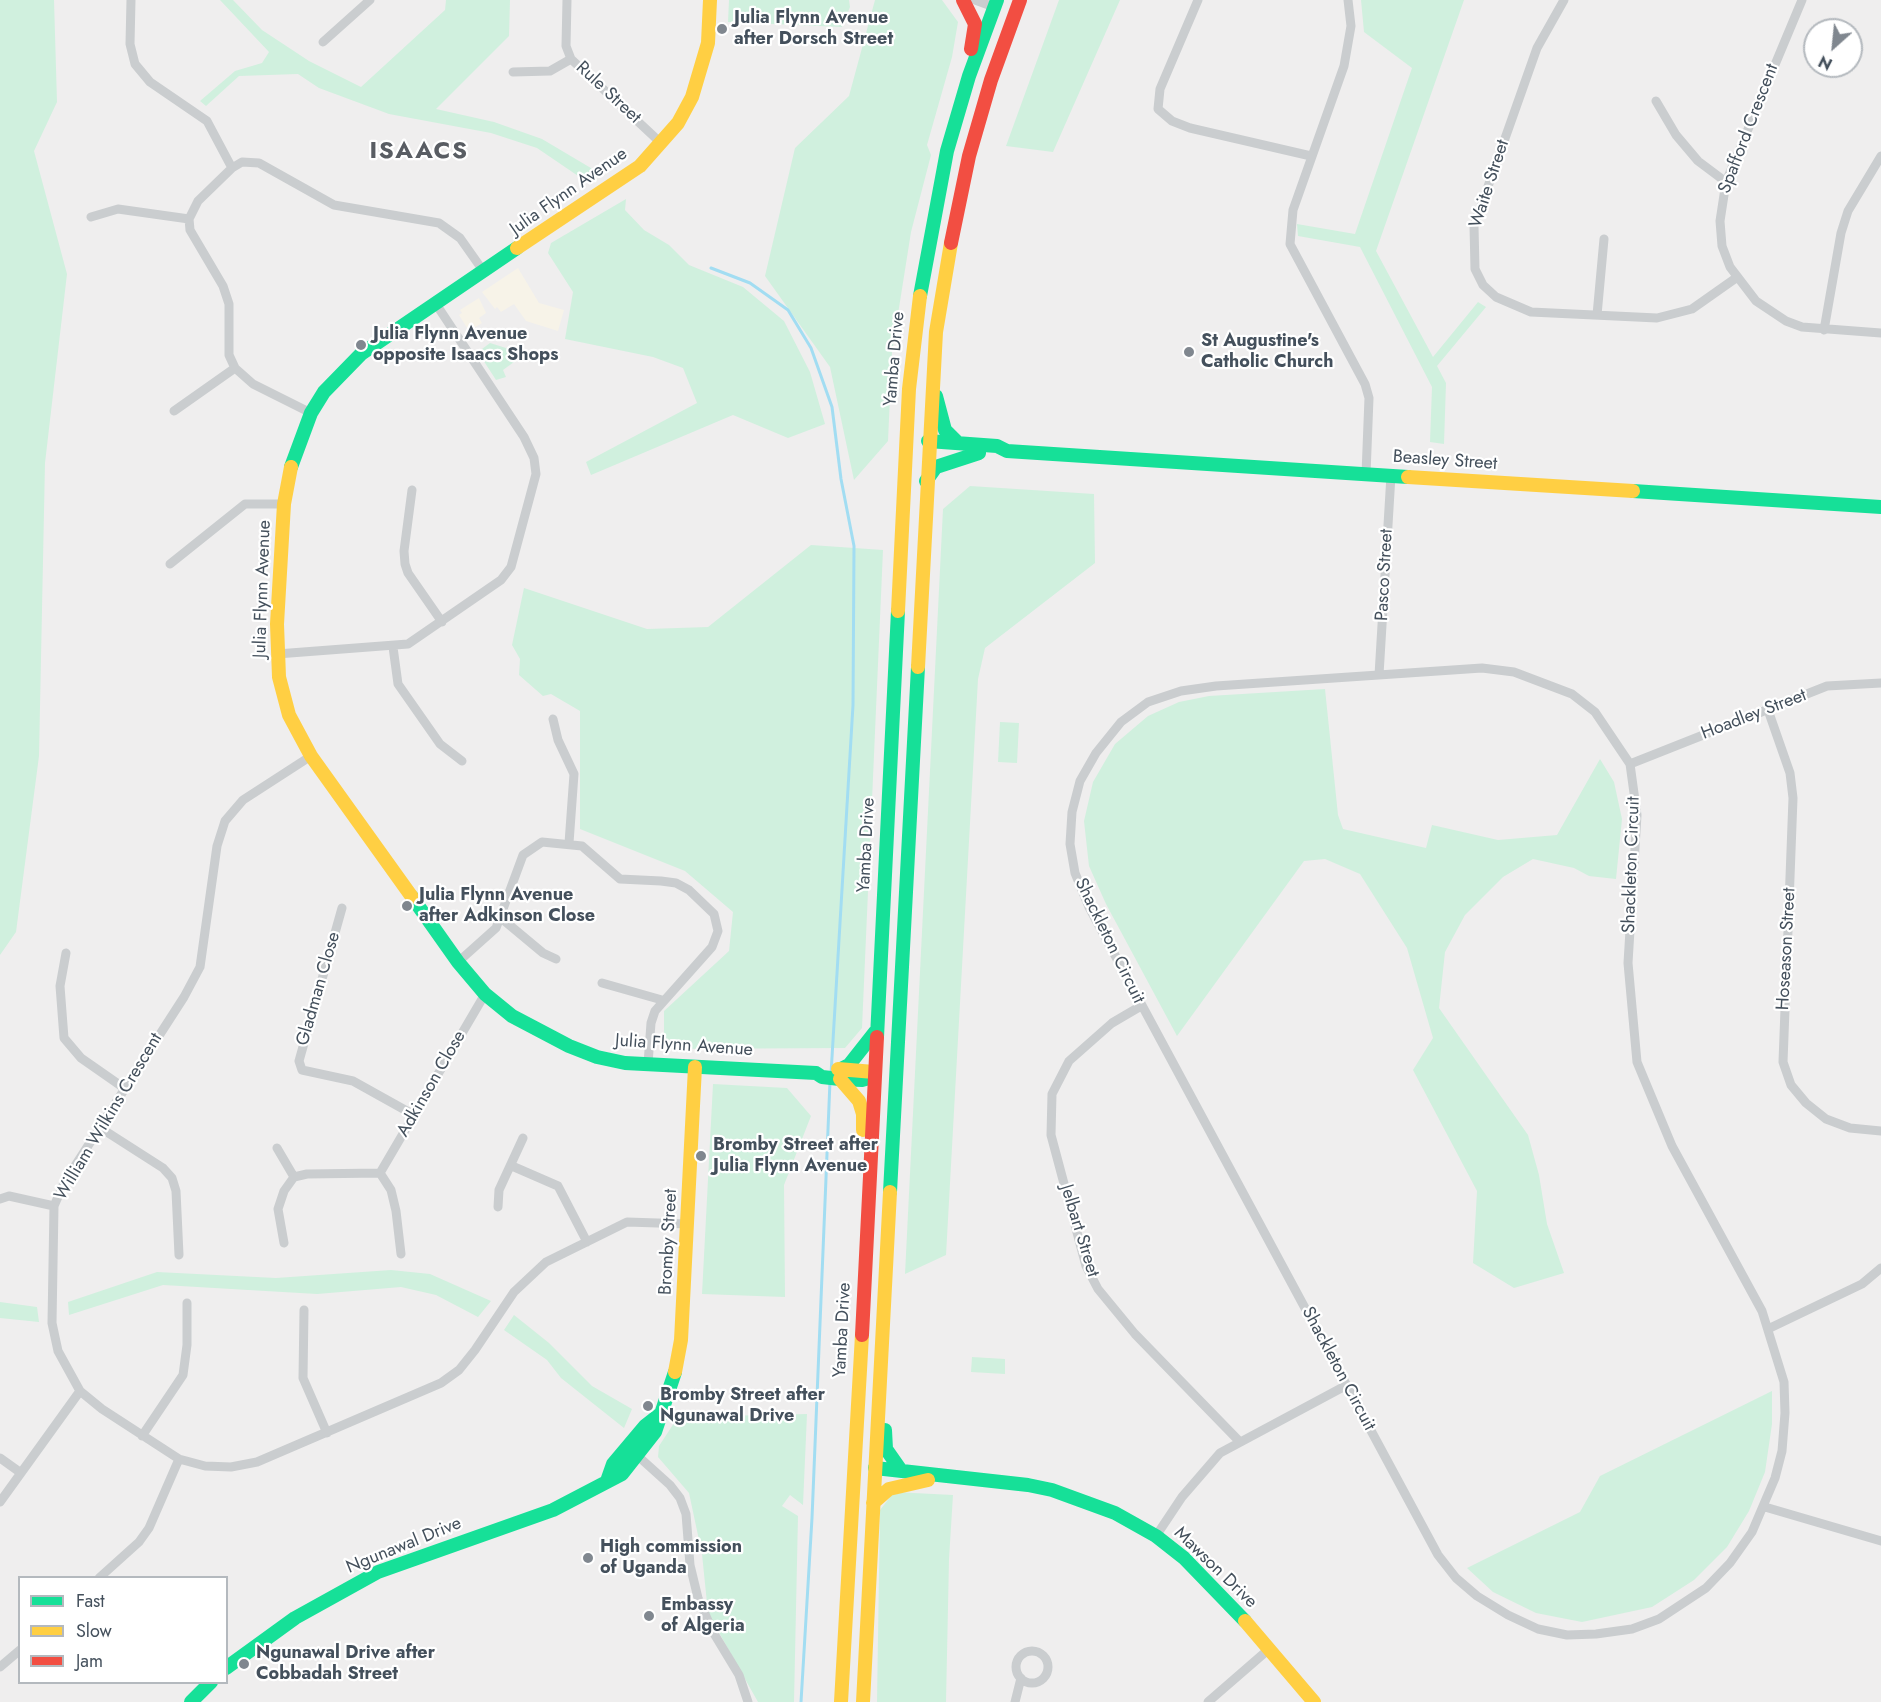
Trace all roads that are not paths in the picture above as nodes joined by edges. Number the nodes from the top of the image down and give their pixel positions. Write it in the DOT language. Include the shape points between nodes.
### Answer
graph roads {
  1 [pos="131,0"];
  2 [pos="370,0"];
  3 [pos="567,0"];
  4 [pos="710,0"];
  5 [pos="963,0"];
  6 [pos="975,0"];
  7 [pos="1198,0"];
  8 [pos="1348,0"];
  9 [pos="1564,0"];
  10 [pos="1802,0"];
  11 [pos="997,2"];
  12 [pos="1018,7"];
  13 [pos="323,42"];
  14 [pos="571,59"];
  15 [pos="513,72"];
  16 [pos="969,76"];
  17 [pos="1656,101"];
  18 [pos="662,144"];
  19 [pos="1311,156"];
  20 [pos="1881,156"];
  21 [pos="232,168"];
  22 [pos="1726,183"];
  23 [pos="91,218"];
  24 [pos="189,219"];
  25 [pos="1604,239"];
  26 [pos="484,272"];
  27 [pos="1736,278"];
  28 [pos="436,304"];
  29 [pos="1597,315"];
  30 [pos="1824,330"];
  31 [pos="1881,333"];
  32 [pos="235,368"];
  33 [pos="932,372"];
  34 [pos="174,411"];
  35 [pos="311,413"];
  36 [pos="906,443"];
  37 [pos="958,443"];
  38 [pos="928,445"];
  39 [pos="1007,450"];
  40 [pos="979,453"];
  41 [pos="1366,474"];
  42 [pos="1391,475"];
  43 [pos="926,482"];
  44 [pos="412,490"];
  45 [pos="284,504"];
  46 [pos="1881,507"];
  47 [pos="170,564"];
  48 [pos="442,622"];
  49 [pos="393,647"];
  50 [pos="277,654"];
  51 [pos="1379,675"];
  52 [pos="1881,683"];
  53 [pos="1768,710"];
  54 [pos="553,719"];
  55 [pos="311,756"];
  56 [pos="462,761"];
  57 [pos="1630,764"];
  58 [pos="569,843"];
  59 [pos="342,908"];
  60 [pos="501,918"];
  61 [pos="66,953"];
  62 [pos="556,959"];
  63 [pos="458,962"];
  64 [pos="602,983"];
  65 [pos="485,994"];
  66 [pos="662,1000"];
  67 [pos="899,1001"];
  68 [pos="1142,1006"];
  69 [pos="876,1031"];
  70 [pos="648,1064"];
  71 [pos="695,1067"];
  72 [pos="840,1074"];
  73 [pos="875,1075"];
  74 [pos="124,1088"];
  75 [pos="894,1097"];
  76 [pos="414,1115"];
  77 [pos="99,1126"];
  78 [pos="1881,1131"];
  79 [pos="523,1138"];
  80 [pos="277,1148"];
  81 [pos="870,1156"];
  82 [pos="512,1166"];
  83 [pos="380,1173"];
  84 [pos="294,1177"];
  85 [pos="0,1199"];
  86 [pos="54,1206"];
  87 [pos="498,1207"];
  88 [pos="688,1224"];
  89 [pos="587,1242"];
  90 [pos="284,1243"];
  91 [pos="401,1254"];
  92 [pos="179,1255"];
  93 [pos="1881,1268"];
  94 [pos="187,1303"];
  95 [pos="304,1310"];
  96 [pos="1770,1328"];
  97 [pos="1347,1385"];
  98 [pos="80,1391"];
  99 [pos="878,1398"];
  100 [pos="327,1433"];
  101 [pos="142,1436"];
  102 [pos="1239,1441"];
  103 [pos="634,1452"];
  104 [pos="0,1458"];
  105 [pos="179,1460"];
  106 [pos="900,1469"];
  107 [pos="855,1472"];
  108 [pos="875,1472"];
  109 [pos="21,1473"];
  110 [pos="959,1478"];
  111 [pos="928,1480"];
  112 [pos="0,1502"];
  113 [pos="873,1503"];
  114 [pos="1765,1507"];
  115 [pos="1156,1536"];
  116 [pos="1881,1541"];
  117 [pos="101,1576"];
  118 [pos="1269,1648"];
  119 [pos="18,1652"];
  120 [pos="0,1667"];
  121 [pos="228,1667"];
  122 [pos="1021,1678"];
  123 [pos="210,1684"];
  124 [pos="191,1702"];
  125 [pos="748,1702"];
  126 [pos="841,1702"];
  127 [pos="863,1702"];
  128 [pos="1015,1702"];
  129 [pos="1208,1702"];
  130 [pos="1314,1702"];
  1 -- 21 [label="street" via="130,44 135,64 150,82 207,121"];
  2 -- 13 [label="street"];
  3 -- 14 [label="street, Rule Street" via="566,46"];
  4 -- 18 [label="main road, Julia Flynn Avenue" via="708,43 701,72 678,123"];
  5 -- 16 [label="main road" via="975,24"];
  6 -- 11 [label="street"];
  7 -- 19 [label="street" via="1160,89 1158,109 1172,121 1190,128"];
  8 -- 19 [label="street" via="1351,26 1344,66"];
  9 -- 29 [label="street, Waite Street" via="1537,48 1474,226 1472,247 1475,269 1483,285 1496,297 1531,312"];
  10 -- 22 [label="street, Spafford Crescent"];
  11 -- 12 [label="main road"];
  11 -- 16 [label="main road, Yamba Drive"];
  12 -- 33 [label="main road" via="988,91 956,211"];
  14 -- 15 [label="street" via="550,71"];
  14 -- 18 [label="street, Rule Street"];
  16 -- 36 [label="main road, Yamba Drive" via="947,151 923,270"];
  17 -- 22 [label="street" via="1676,135"];
  18 -- 26 [label="main road, Julia Flynn Avenue" via="623,179"];
  19 -- 41 [label="street" via="1293,210 1290,244 1365,384 1371,415"];
  20 -- 30 [label="street" via="1848,211 1840,233"];
  21 -- 24 [label="street" via="198,201"];
  21 -- 26 [label="street" via="242,162 259,163 334,205 439,223 460,238"];
  22 -- 27 [label="street, Spafford Crescent" via="1720,221 1722,246"];
  23 -- 24 [label="street" via="118,209"];
  24 -- 32 [label="street" via="190,230 223,286 229,304 229,355"];
  25 -- 29 [label="street"];
  26 -- 28 [label="main road, Julia Flynn Avenue"];
  27 -- 29 [label="street, Waite Street" via="1709,300 1676,315"];
  27 -- 30 [label="street, Spafford Crescent" via="1772,313 1802,327"];
  28 -- 35 [label="main road, Julia Flynn Avenue" via="361,354 324,392"];
  28 -- 48 [label="street" via="524,437 536,474 511,567 501,580"];
  30 -- 31 [label="street, Spafford Crescent"];
  32 -- 34 [label="street"];
  32 -- 35 [label="street" via="253,384"];
  33 -- 37 [label="main road" via="945,430"];
  33 -- 38 [label="main road"];
  35 -- 45 [label="main road, Julia Flynn Avenue" via="292,458"];
  36 -- 38 [label="main road"];
  36 -- 69 [label="main road, Yamba Drive"];
  37 -- 38 [label="main road, Beasley Street"];
  37 -- 39 [label="main road, Beasley Street"];
  38 -- 40 [label="main road, Beasley Street"];
  38 -- 43 [label="main road"];
  39 -- 40 [label="main road, Beasley Street"];
  39 -- 41 [label="main road, Beasley Street"];
  40 -- 43 [label="main road" via="944,463"];
  41 -- 42 [label="main road, Beasley Street"];
  42 -- 46 [label="main road, Beasley Street"];
  42 -- 51 [label="street, Pasco Street"];
  43 -- 67 [label="main road"];
  44 -- 48 [label="street" via="405,564"];
  45 -- 47 [label="street" via="245,504"];
  45 -- 50 [label="main road, Julia Flynn Avenue"];
  48 -- 49 [label="street" via="408,644"];
  49 -- 50 [label="street"];
  49 -- 56 [label="street" via="398,684 440,744"];
  50 -- 55 [label="main road, Julia Flynn Avenue" via="289,715"];
  51 -- 57 [label="street, Shackleton Circuit" via="1482,668 1542,681 1572,694 1595,712"];
  51 -- 68 [label="street, Shackleton Circuit" via="1181,691 1148,702 1121,722 1096,753 1080,781 1072,812 1070,844 1075,873"];
  52 -- 53 [label="street, Hoadley Street" via="1827,686"];
  53 -- 57 [label="street, Hoadley Street"];
  53 -- 78 [label="street, Hoseason Street" via="1790,773 1794,807 1783,1062 1791,1085 1826,1119 1850,1128"];
  54 -- 58 [label="street" via="574,774"];
  55 -- 63 [label="main road, Julia Flynn Avenue"];
  55 -- 74 [label="street, William Wilkins Crescent" via="243,800 225,820 200,967"];
  57 -- 96 [label="street, Shackleton Circuit" via="1637,815 1628,963 1637,1062 1672,1146"];
  58 -- 60 [label="street" via="542,842 523,855"];
  58 -- 66 [label="street" via="582,846 620,879 676,883 714,914 718,931 712,947"];
  59 -- 76 [label="street, Gladman Close" via="298,1071 353,1081"];
  60 -- 62 [label="street"];
  60 -- 63 [label="street" via="496,928"];
  61 -- 74 [label="street" via="60,986 64,1038 81,1058"];
  63 -- 65 [label="main road, Julia Flynn Avenue"];
  64 -- 66 [label="street"];
  65 -- 70 [label="main road, Julia Flynn Avenue" via="512,1016 569,1046 625,1063"];
  65 -- 76 [label="street, Adkinson Close"];
  66 -- 70 [label="street" via="651,1023"];
  67 -- 73 [label="main road" via="890,1032 888,1063"];
  67 -- 75 [label="main road"];
  68 -- 97 [label="street, Shackleton Circuit"];
  68 -- 102 [label="street, Jelbart Street" via="1112,1023 1069,1061 1052,1094 1051,1135 1086,1266 1098,1289 1135,1334"];
  69 -- 72 [label="main road"];
  69 -- 73 [label="main road, Yamba Drive"];
  70 -- 71 [label="main road, Julia Flynn Avenue"];
  71 -- 72 [label="main road, Julia Flynn Avenue" via="816,1073 822,1069"];
  71 -- 88 [label="main road, Bromby Street"];
  72 -- 73 [label="main road, Julia Flynn Avenue" via="862,1080"];
  72 -- 81 [label="main road" via="859,1101"];
  73 -- 75 [label="main road" via="887,1083"];
  73 -- 81 [label="main road, Yamba Drive"];
  74 -- 77 [label="street, William Wilkins Crescent"];
  75 -- 99 [label="main road"];
  76 -- 83 [label="street, Adkinson Close"];
  77 -- 86 [label="street, William Wilkins Crescent"];
  77 -- 92 [label="street" via="172,1178"];
  79 -- 82 [label="street"];
  80 -- 84 [label="street"];
  81 -- 107 [label="main road, Yamba Drive"];
  82 -- 87 [label="street" via="499,1190"];
  82 -- 89 [label="street" via="558,1186"];
  83 -- 84 [label="street"];
  83 -- 91 [label="street" via="391,1190"];
  84 -- 90 [label="street" via="278,1209"];
  85 -- 86 [label="street" via="9,1196"];
  86 -- 98 [label="street, William Wilkins Crescent" via="52,1323 58,1351"];
  88 -- 89 [label="street, William Wilkins Crescent" via="627,1222"];
  88 -- 103 [label="main road, Bromby Street" via="681,1340 675,1372 660,1412"];
  89 -- 100 [label="street, William Wilkins Crescent" via="546,1262 514,1292 459,1370 441,1383"];
  93 -- 96 [label="street" via="1862,1284"];
  94 -- 101 [label="street" via="183,1375"];
  95 -- 100 [label="street" via="303,1378"];
  96 -- 114 [label="street, Shackleton Circuit" via="1784,1382 1785,1413 1782,1451"];
  97 -- 102 [label="street"];
  97 -- 114 [label="street, Shackleton Circuit" via="1438,1555 1456,1578 1478,1596 1538,1629 1596,1635 1632,1629 1659,1619 1706,1588 1730,1563"];
  98 -- 101 [label="street, William Wilkins Crescent"];
  98 -- 109 [label="street"];
  99 -- 106 [label="main road" via="885,1417 886,1449"];
  99 -- 108 [label="main road"];
  100 -- 105 [label="street, William Wilkins Crescent" via="257,1462 231,1467"];
  101 -- 105 [label="street, William Wilkins Crescent"];
  102 -- 115 [label="street" via="1207,1465"];
  103 -- 121 [label="main road, Ngunawal Drive" via="622,1474 584,1496 378,1572 295,1618"];
  103 -- 125 [label="street" via="680,1498 686,1514 690,1564 698,1598 739,1675"];
  104 -- 109 [label="street"];
  105 -- 117 [label="street" via="149,1528"];
  106 -- 108 [label="main road, Mawson Drive"];
  106 -- 110 [label="main road, Mawson Drive"];
  107 -- 108 [label="main road"];
  107 -- 126 [label="main road, Yamba Drive"];
  108 -- 111 [label="main road, Mawson Drive"];
  108 -- 113 [label="main road"];
  109 -- 112 [label="street"];
  110 -- 111 [label="main road, Mawson Drive" via="945,1482"];
  110 -- 115 [label="main road, Mawson Drive" via="1052,1490 1115,1513"];
  111 -- 113 [label="main road" via="895,1486"];
  113 -- 127 [label="main road"];
  114 -- 116 [label="street"];
  115 -- 118 [label="main road, Mawson Drive" via="1223,1596"];
  118 -- 129 [label="street"];
  118 -- 130 [label="main road, Mawson Drive"];
  119 -- 120 [label="street"];
  122 -- 128 [label="street"];
  123 -- 124 [label="main road"];
}
